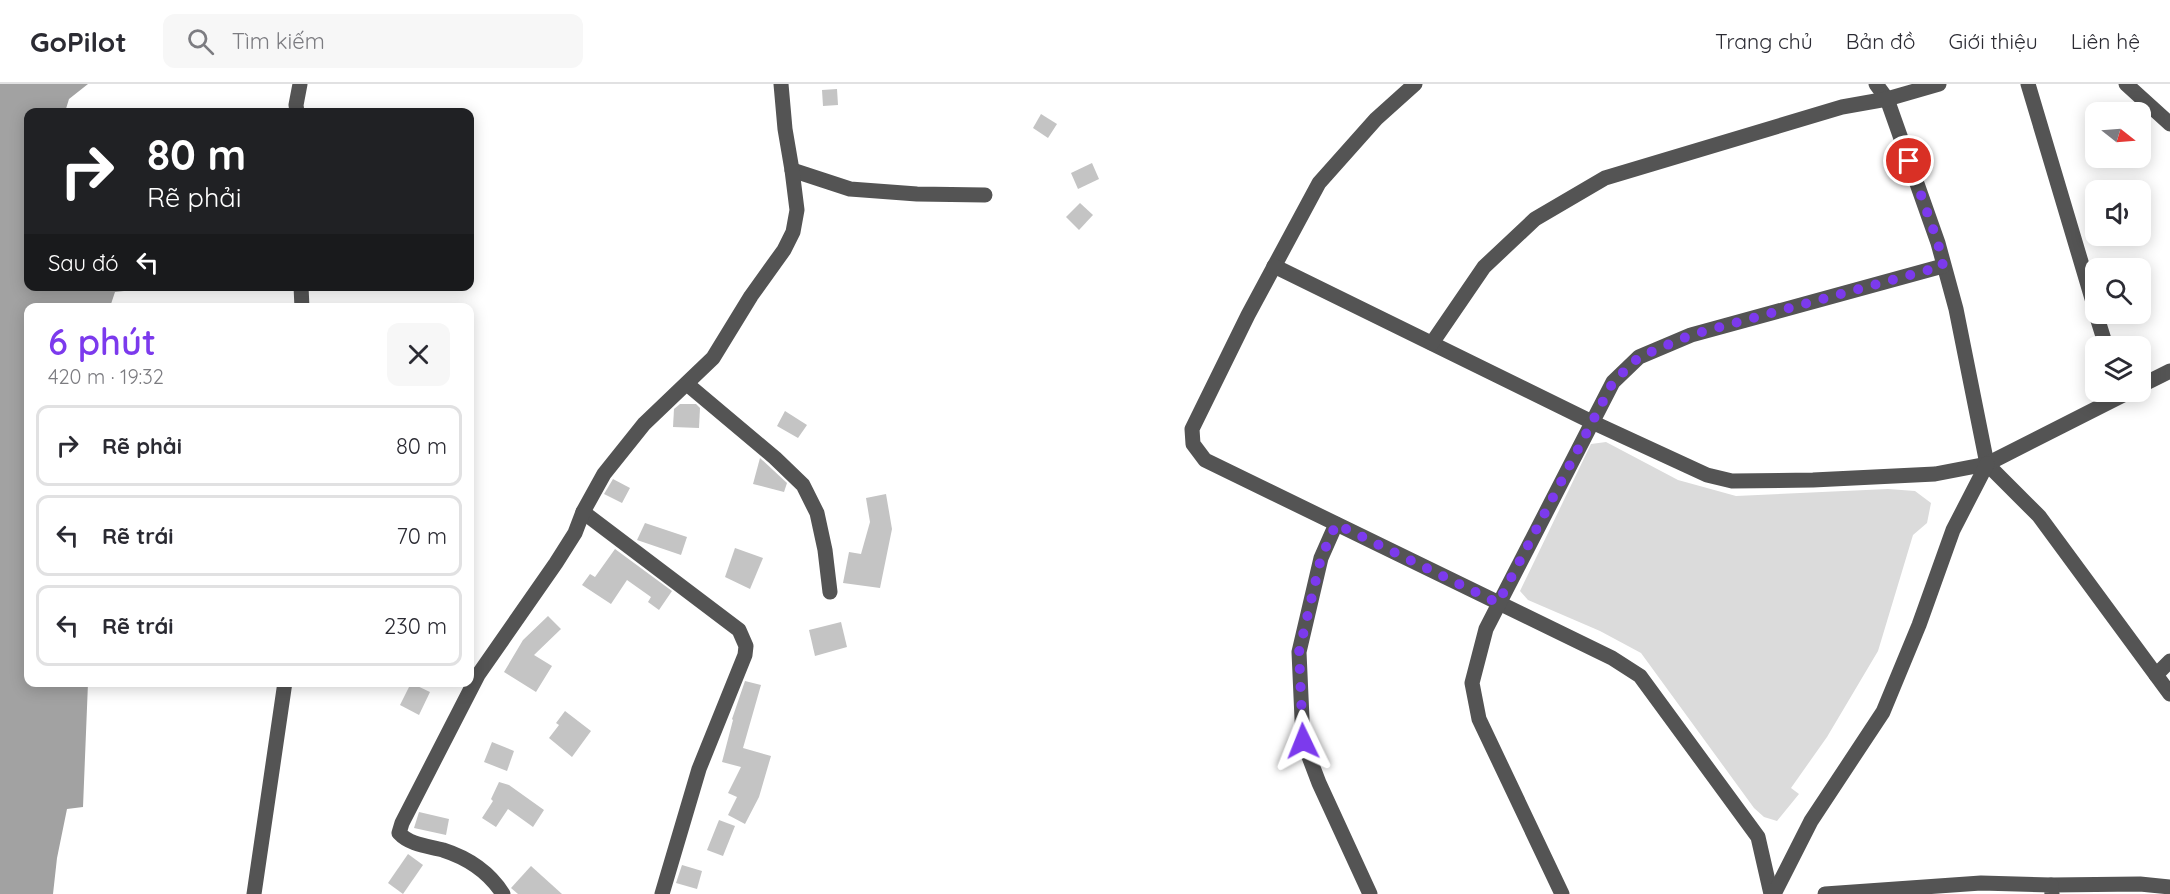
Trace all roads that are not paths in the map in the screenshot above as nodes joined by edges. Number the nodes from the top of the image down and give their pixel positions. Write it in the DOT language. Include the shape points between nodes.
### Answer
graph roads {
  1 [pos="300,84"];
  2 [pos="781,84"];
  3 [pos="1415,84"];
  4 [pos="1876,84"];
  5 [pos="1939,84"];
  6 [pos="2028,84"];
  7 [pos="2126,84"];
  8 [pos="1887,99"];
  9 [pos="296,108"];
  10 [pos="2170,124"];
  11 [pos="792,170"];
  12 [pos="985,195"];
  13 [pos="1274,266"];
  14 [pos="1943,266"];
  15 [pos="2085,276"];
  16 [pos="1432,342"];
  17 [pos="2170,371"];
  18 [pos="2151,380"];
  19 [pos="687,384"];
  20 [pos="2106,402"];
  21 [pos="1592,422"];
  22 [pos="1987,464"];
  23 [pos="583,512"];
  24 [pos="1336,524"];
  25 [pos="830,592"];
  26 [pos="1498,603"];
  27 [pos="2170,661"];
  28 [pos="2156,675"];
  29 [pos="474,682"];
  30 [pos="284,687"];
  31 [pos="472,687"];
  32 [pos="2170,694"];
  33 [pos="2170,887"];
  34 [pos="1981,889"];
  35 [pos="2052,889"];
  36 [pos="254,894"];
  37 [pos="503,894"];
  38 [pos="662,894"];
  39 [pos="1370,894"];
  40 [pos="1562,894"];
  41 [pos="1772,894"];
  42 [pos="1824,894"];
  1 -- 9 [label="street"];
  2 -- 11 [label="street"];
  3 -- 13 [label="street" via="1376,119 1319,183"];
  4 -- 8 [label="street"];
  5 -- 8 [label="street"];
  6 -- 15 [label="street"];
  7 -- 10 [label="street"];
  8 -- 14 [label="street"];
  8 -- 16 [label="street" via="1842,107 1605,178 1535,219 1484,267"];
  11 -- 12 [label="street" via="850,189"];
  11 -- 19 [label="street" via="796,210 793,232 713,358"];
  13 -- 16 [label="street"];
  13 -- 24 [label="street" via="1192,429 1193,444 1205,460"];
  14 -- 21 [label="street" via="1691,335 1639,357 1613,382"];
  14 -- 22 [label="street" via="1956,309"];
  16 -- 21 [label="street"];
  17 -- 18 [label="street"];
  19 -- 23 [label="street" via="644,424 604,474"];
  19 -- 25 [label="street" via="803,485 817,513"];
  20 -- 22 [label="street"];
  21 -- 22 [label="street" via="1707,475 1732,481 1935,474"];
  21 -- 26 [label="street"];
  22 -- 28 [label="street" via="2039,516"];
  22 -- 41 [label="street" via="1953,530 1883,712 1811,822"];
  23 -- 29 [label="street" via="556,563"];
  23 -- 38 [label="street" via="739,630 746,646 699,769"];
  24 -- 26 [label="street"];
  24 -- 39 [label="street" via="1321,558 1299,652 1303,741"];
  26 -- 40 [label="street" via="1486,629 1472,683 1479,719"];
  26 -- 41 [label="street" via="1612,658 1640,676 1758,837"];
  27 -- 28 [label="street"];
  28 -- 32 [label="street"];
  30 -- 36 [label="street"];
  31 -- 37 [label="street" via="399,833 405,839 478,866"];
  33 -- 35 [label="street" via="2140,884"];
  34 -- 35 [label="street"];
  34 -- 42 [label="street"];
}
